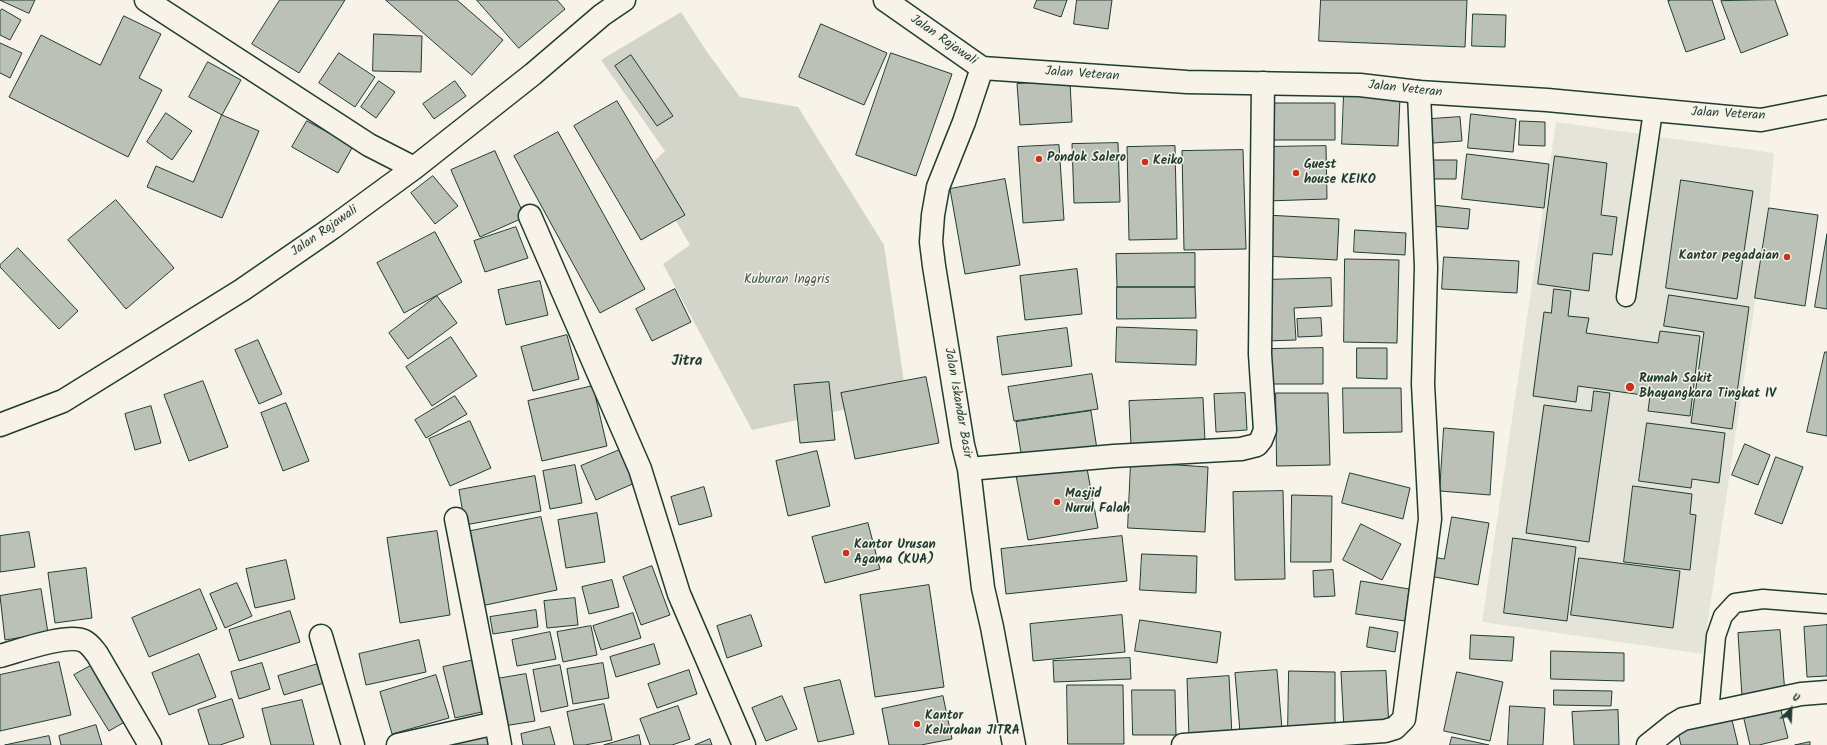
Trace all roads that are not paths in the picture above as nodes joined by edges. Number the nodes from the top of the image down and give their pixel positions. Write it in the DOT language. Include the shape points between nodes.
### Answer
graph roads {
  1 [pos="146,0"];
  2 [pos="624,0"];
  3 [pos="885,0"];
  4 [pos="600,7"];
  5 [pos="982,68"];
  6 [pos="1263,83"];
  7 [pos="1419,92"];
  8 [pos="1827,108"];
  9 [pos="1653,111"];
  10 [pos="414,168"];
  11 [pos="530,216"];
  12 [pos="1626,297"];
  13 [pos="0,425"];
  14 [pos="969,469"];
  15 [pos="456,519"];
  16 [pos="1827,604"];
  17 [pos="321,636"];
  18 [pos="0,656"];
  19 [pos="1827,692"];
  20 [pos="1709,713"];
  21 [pos="496,723"];
  22 [pos="150,745"];
  23 [pos="353,745"];
  24 [pos="398,745"];
  25 [pos="500,745"];
  26 [pos="744,745"];
  27 [pos="1014,745"];
  28 [pos="1183,745"];
  29 [pos="1648,745"];
  1 -- 10 [label="street" via="369,145"];
  2 -- 4 [label="street, Jalan Rajawali"];
  3 -- 5 [label="street, Jalan Rajawali"];
  4 -- 10 [label="street, Jalan Rajawali" via="533,74"];
  5 -- 6 [label="street, Jalan Veteran" via="1187,82"];
  5 -- 14 [label="street, Jalan Iskandar Basir" via="938,187 931,242"];
  6 -- 7 [label="street, Jalan Veteran" via="1360,85"];
  6 -- 14 [label="street" via="1260,354 1265,430 1260,442 1251,447 1241,448"];
  7 -- 9 [label="street, Jalan Veteran" via="1547,100"];
  7 -- 28 [label="street" via="1426,267 1423,384 1430,519 1404,719 1385,732"];
  8 -- 9 [label="street, Jalan Veteran" via="1761,120"];
  9 -- 12 [label="lane"];
  10 -- 13 [label="street, Jalan Rajawali" via="326,232 196,319 63,401"];
  11 -- 26 [label="street" via="640,469 679,594"];
  14 -- 27 [label="street, Jalan Iskandar Basir" via="983,588"];
  15 -- 21 [label="street"];
  16 -- 20 [label="lane" via="1763,599 1736,603 1723,616 1716,636"];
  17 -- 23 [label="street"];
  18 -- 22 [label="street" via="61,640 74,638 84,641 97,654"];
  19 -- 20 [label="street" via="1801,694"];
  20 -- 29 [label="street" via="1677,722"];
  21 -- 24 [label="street"];
  21 -- 25 [label="street"];
}
